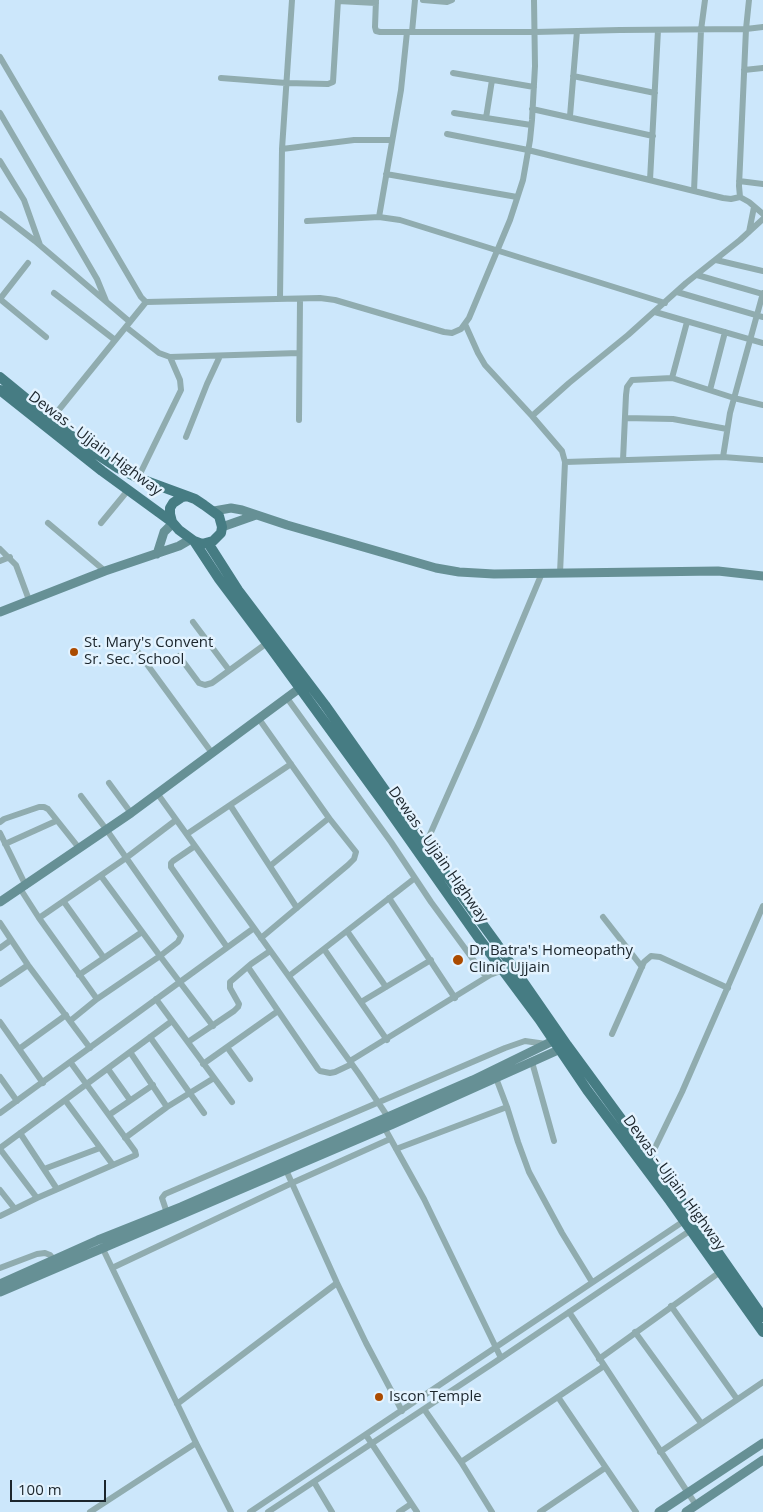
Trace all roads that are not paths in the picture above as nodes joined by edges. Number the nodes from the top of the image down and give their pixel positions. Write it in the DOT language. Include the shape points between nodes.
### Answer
graph roads {
  1 [pos="292,0"];
  2 [pos="338,0"];
  3 [pos="415,0"];
  4 [pos="423,0"];
  5 [pos="452,0"];
  6 [pos="534,0"];
  7 [pos="705,0"];
  8 [pos="749,0"];
  9 [pos="376,2"];
  10 [pos="763,27"];
  11 [pos="746,29"];
  12 [pos="658,30"];
  13 [pos="702,30"];
  14 [pos="577,31"];
  15 [pos="410,32"];
  16 [pos="535,32"];
  17 [pos="0,57"];
  18 [pos="763,68"];
  19 [pos="744,70"];
  20 [pos="453,73"];
  21 [pos="573,76"];
  22 [pos="221,78"];
  23 [pos="492,80"];
  24 [pos="286,83"];
  25 [pos="534,87"];
  26 [pos="655,93"];
  27 [pos="532,109"];
  28 [pos="0,113"];
  29 [pos="454,113"];
  30 [pos="570,116"];
  31 [pos="486,118"];
  32 [pos="531,125"];
  33 [pos="447,134"];
  34 [pos="653,136"];
  35 [pos="392,140"];
  36 [pos="282,149"];
  37 [pos="528,150"];
  38 [pos="0,161"];
  39 [pos="386,174"];
  40 [pos="650,180"];
  41 [pos="739,181"];
  42 [pos="763,184"];
  43 [pos="694,191"];
  44 [pos="517,197"];
  45 [pos="740,197"];
  46 [pos="754,207"];
  47 [pos="0,214"];
  48 [pos="378,217"];
  49 [pos="763,219"];
  50 [pos="307,221"];
  51 [pos="749,232"];
  52 [pos="40,246"];
  53 [pos="497,251"];
  54 [pos="716,260"];
  55 [pos="28,263"];
  56 [pos="763,271"];
  57 [pos="697,274"];
  58 [pos="676,292"];
  59 [pos="54,293"];
  60 [pos="763,294"];
  61 [pos="280,298"];
  62 [pos="0,299"];
  63 [pos="300,299"];
  64 [pos="106,301"];
  65 [pos="146,302"];
  66 [pos="665,303"];
  67 [pos="655,312"];
  68 [pos="760,316"];
  69 [pos="687,322"];
  70 [pos="128,324"];
  71 [pos="465,324"];
  72 [pos="726,332"];
  73 [pos="46,337"];
  74 [pos="749,339"];
  75 [pos="115,340"];
  76 [pos="763,343"];
  77 [pos="299,354"];
  78 [pos="220,356"];
  79 [pos="170,357"];
  80 [pos="0,377"];
  81 [pos="672,378"];
  82 [pos="0,390"];
  83 [pos="710,390"];
  84 [pos="734,398"];
  85 [pos="763,405"];
  86 [pos="532,416"];
  87 [pos="625,418"];
  88 [pos="298,420"];
  89 [pos="49,422"];
  90 [pos="727,429"];
  91 [pos="186,437"];
  92 [pos="723,457"];
  93 [pos="623,460"];
  94 [pos="763,460"];
  95 [pos="565,462"];
  96 [pos="138,478"];
  97 [pos="129,490"];
  98 [pos="187,496"];
  99 [pos="214,512"];
  100 [pos="256,515"];
  101 [pos="173,522"];
  102 [pos="48,523"];
  103 [pos="101,523"];
  104 [pos="222,527"];
  105 [pos="193,540"];
  106 [pos="208,543"];
  107 [pos="0,549"];
  108 [pos="157,554"];
  109 [pos="10,557"];
  110 [pos="0,561"];
  111 [pos="105,571"];
  112 [pos="542,573"];
  113 [pos="560,573"];
  114 [pos="763,576"];
  115 [pos="29,600"];
  116 [pos="0,612"];
  117 [pos="193,622"];
  118 [pos="267,642"];
  119 [pos="138,652"];
  120 [pos="179,656"];
  121 [pos="229,670"];
  122 [pos="304,685"];
  123 [pos="287,698"];
  124 [pos="258,718"];
  125 [pos="212,753"];
  126 [pos="291,764"];
  127 [pos="109,783"];
  128 [pos="157,793"];
  129 [pos="81,796"];
  130 [pos="230,805"];
  131 [pos="130,813"];
  132 [pos="329,818"];
  133 [pos="176,820"];
  134 [pos="56,821"];
  135 [pos="0,822"];
  136 [pos="106,829"];
  137 [pos="0,833"];
  138 [pos="187,834"];
  139 [pos="5,844"];
  140 [pos="425,845"];
  141 [pos="195,846"];
  142 [pos="80,848"];
  143 [pos="421,856"];
  144 [pos="126,858"];
  145 [pos="270,866"];
  146 [pos="101,876"];
  147 [pos="415,878"];
  148 [pos="23,888"];
  149 [pos="389,898"];
  150 [pos="0,902"];
  151 [pos="64,902"];
  152 [pos="763,906"];
  153 [pos="297,908"];
  154 [pos="603,917"];
  155 [pos="39,918"];
  156 [pos="0,923"];
  157 [pos="254,928"];
  158 [pos="347,931"];
  159 [pos="142,932"];
  160 [pos="261,938"];
  161 [pos="11,940"];
  162 [pos="227,947"];
  163 [pos="0,948"];
  164 [pos="324,948"];
  165 [pos="270,951"];
  166 [pos="160,956"];
  167 [pos="104,958"];
  168 [pos="431,960"];
  169 [pos="28,965"];
  170 [pos="248,967"];
  171 [pos="642,967"];
  172 [pos="502,970"];
  173 [pos="80,975"];
  174 [pos="490,975"];
  175 [pos="289,976"];
  176 [pos="180,981"];
  177 [pos="0,984"];
  178 [pos="386,987"];
  179 [pos="728,988"];
  180 [pos="156,998"];
  181 [pos="455,998"];
  182 [pos="97,999"];
  183 [pos="361,1002"];
  184 [pos="278,1011"];
  185 [pos="68,1018"];
  186 [pos="172,1021"];
  187 [pos="0,1022"];
  188 [pos="213,1026"];
  189 [pos="612,1034"];
  190 [pos="150,1037"];
  191 [pos="387,1040"];
  192 [pos="188,1042"];
  193 [pos="558,1043"];
  194 [pos="227,1047"];
  195 [pos="90,1048"];
  196 [pos="19,1049"];
  197 [pos="130,1052"];
  198 [pos="532,1062"];
  199 [pos="71,1063"];
  200 [pos="351,1063"];
  201 [pos="203,1064"];
  202 [pos="108,1069"];
  203 [pos="0,1077"];
  204 [pos="214,1078"];
  205 [pos="496,1078"];
  206 [pos="250,1079"];
  207 [pos="43,1083"];
  208 [pos="588,1083"];
  209 [pos="88,1084"];
  210 [pos="153,1085"];
  211 [pos="190,1094"];
  212 [pos="65,1100"];
  213 [pos="130,1100"];
  214 [pos="17,1101"];
  215 [pos="232,1102"];
  216 [pos="378,1102"];
  217 [pos="507,1106"];
  218 [pos="168,1107"];
  219 [pos="0,1113"];
  220 [pos="109,1114"];
  221 [pos="204,1114"];
  222 [pos="391,1120"];
  223 [pos="384,1128"];
  224 [pos="20,1133"];
  225 [pos="126,1138"];
  226 [pos="390,1139"];
  227 [pos="554,1141"];
  228 [pos="0,1148"];
  229 [pos="100,1148"];
  230 [pos="396,1149"];
  231 [pos="650,1158"];
  232 [pos="113,1165"];
  233 [pos="44,1170"];
  234 [pos="286,1170"];
  235 [pos="292,1183"];
  236 [pos="57,1189"];
  237 [pos="0,1190"];
  238 [pos="37,1198"];
  239 [pos="15,1208"];
  240 [pos="183,1210"];
  241 [pos="167,1212"];
  242 [pos="0,1216"];
  243 [pos="688,1218"];
  244 [pos="695,1228"];
  245 [pos="102,1248"];
  246 [pos="77,1254"];
  247 [pos="59,1262"];
  248 [pos="0,1268"];
  249 [pos="112,1268"];
  250 [pos="720,1272"];
  251 [pos="592,1282"];
  252 [pos="0,1284"];
  253 [pos="337,1284"];
  254 [pos="0,1292"];
  255 [pos="671,1306"];
  256 [pos="569,1312"];
  257 [pos="763,1317"];
  258 [pos="635,1332"];
  259 [pos="763,1332"];
  260 [pos="497,1348"];
  261 [pos="501,1358"];
  262 [pos="599,1358"];
  263 [pos="604,1366"];
  264 [pos="763,1382"];
  265 [pos="558,1397"];
  266 [pos="736,1400"];
  267 [pos="177,1404"];
  268 [pos="424,1409"];
  269 [pos="402,1411"];
  270 [pos="702,1423"];
  271 [pos="366,1435"];
  272 [pos="196,1443"];
  273 [pos="763,1443"];
  274 [pos="372,1444"];
  275 [pos="660,1452"];
  276 [pos="763,1460"];
  277 [pos="461,1462"];
  278 [pos="605,1468"];
  279 [pos="314,1482"];
  280 [pos="687,1493"];
  281 [pos="411,1504"];
  282 [pos="696,1505"];
  283 [pos="90,1512"];
  284 [pos="231,1512"];
  285 [pos="250,1512"];
  286 [pos="268,1512"];
  287 [pos="332,1512"];
  288 [pos="399,1512"];
  289 [pos="416,1512"];
  290 [pos="492,1512"];
  291 [pos="540,1512"];
  292 [pos="636,1512"];
  293 [pos="659,1512"];
  294 [pos="686,1512"];
  1 -- 24 [label="street"];
  2 -- 9 [label="street"];
  2 -- 24 [label="street" via="333,82"];
  3 -- 15 [label="street"];
  4 -- 5 [label="street"];
  6 -- 16 [label="street"];
  7 -- 13 [label="street"];
  8 -- 11 [label="street"];
  9 -- 15 [label="street" via="376,30"];
  10 -- 11 [label="street"];
  11 -- 13 [label="street"];
  11 -- 19 [label="street"];
  12 -- 13 [label="street"];
  12 -- 14 [label="street"];
  12 -- 26 [label="street"];
  13 -- 43 [label="street"];
  14 -- 16 [label="street"];
  14 -- 21 [label="street"];
  15 -- 16 [label="street"];
  15 -- 35 [label="street"];
  16 -- 25 [label="street"];
  17 -- 65 [label="street"];
  18 -- 19 [label="street"];
  19 -- 41 [label="street"];
  20 -- 23 [label="street"];
  21 -- 26 [label="street"];
  21 -- 30 [label="street"];
  22 -- 24 [label="street"];
  23 -- 25 [label="street"];
  23 -- 31 [label="street"];
  24 -- 36 [label="street"];
  25 -- 27 [label="street"];
  26 -- 34 [label="street"];
  27 -- 30 [label="street"];
  27 -- 32 [label="street"];
  28 -- 64 [label="street" via="97,279"];
  29 -- 31 [label="street"];
  30 -- 34 [label="street"];
  31 -- 32 [label="street"];
  32 -- 37 [label="street"];
  33 -- 37 [label="street"];
  34 -- 40 [label="street"];
  35 -- 36 [label="street" via="354,140"];
  35 -- 39 [label="street"];
  36 -- 61 [label="street"];
  37 -- 40 [label="street"];
  37 -- 44 [label="street"];
  38 -- 52 [label="street" via="24,200"];
  39 -- 44 [label="street"];
  39 -- 48 [label="street"];
  40 -- 43 [label="street"];
  41 -- 42 [label="street"];
  41 -- 45 [label="street"];
  43 -- 45 [label="street" via="723,198"];
  44 -- 53 [label="street"];
  45 -- 46 [label="street"];
  46 -- 49 [label="street"];
  46 -- 51 [label="street"];
  47 -- 52 [label="street"];
  48 -- 50 [label="street"];
  48 -- 53 [label="street" via="400,220"];
  49 -- 51 [label="street"];
  51 -- 54 [label="street"];
  52 -- 64 [label="street"];
  53 -- 66 [label="street"];
  53 -- 71 [label="street"];
  54 -- 56 [label="street"];
  54 -- 57 [label="street"];
  55 -- 62 [label="street"];
  57 -- 58 [label="street"];
  57 -- 60 [label="street"];
  58 -- 66 [label="street"];
  58 -- 68 [label="street"];
  59 -- 75 [label="street"];
  60 -- 68 [label="street"];
  61 -- 63 [label="street"];
  61 -- 65 [label="street"];
  62 -- 73 [label="street"];
  63 -- 71 [label="street" via="335,300 444,332 452,333"];
  63 -- 77 [label="street"];
  64 -- 70 [label="street"];
  65 -- 70 [label="street"];
  66 -- 67 [label="street"];
  67 -- 69 [label="street"];
  67 -- 86 [label="street"];
  68 -- 74 [label="street"];
  69 -- 72 [label="street"];
  69 -- 81 [label="street"];
  70 -- 75 [label="street"];
  70 -- 79 [label="street" via="159,354"];
  71 -- 86 [label="street" via="485,365"];
  72 -- 74 [label="street"];
  72 -- 83 [label="street"];
  74 -- 76 [label="street"];
  74 -- 84 [label="street"];
  75 -- 89 [label="street"];
  77 -- 78 [label="street"];
  77 -- 88 [label="street"];
  78 -- 79 [label="street"];
  78 -- 91 [label="street"];
  79 -- 96 [label="street" via="181,390"];
  80 -- 89 [label="main road, Dewas - Ujjain Highway"];
  81 -- 83 [label="street"];
  81 -- 87 [label="street" via="632,380 627,387"];
  82 -- 89 [label="main road, Dewas - Ujjain Highway"];
  83 -- 84 [label="street"];
  84 -- 85 [label="street"];
  84 -- 90 [label="street"];
  86 -- 95 [label="street" via="562,451"];
  87 -- 90 [label="street" via="673,419"];
  87 -- 93 [label="street"];
  89 -- 96 [label="main road, Dewas - Ujjain Highway"];
  89 -- 97 [label="main road, Dewas - Ujjain Highway" via="102,471"];
  90 -- 92 [label="street"];
  92 -- 93 [label="street"];
  92 -- 94 [label="street"];
  93 -- 95 [label="street"];
  95 -- 113 [label="street"];
  96 -- 98 [label="main road, Dewas - Ujjain Highway"];
  97 -- 101 [label="main road, Dewas - Ujjain Highway"];
  97 -- 103 [label="street"];
  98 -- 99 [label="main road, Dewas - Ujjain Highway"];
  98 -- 101 [label="main road, Dewas - Ujjain Highway" via="170,508"];
  99 -- 100 [label="street" via="231,508"];
  99 -- 104 [label="main road, Dewas - Ujjain Highway" via="219,516"];
  100 -- 104 [label="street"];
  100 -- 112 [label="street" via="436,568 476,574"];
  101 -- 105 [label="main road, Dewas - Ujjain Highway"];
  101 -- 108 [label="street" via="164,532"];
  102 -- 111 [label="street"];
  104 -- 106 [label="main road" via="217,538"];
  105 -- 106 [label="main road"];
  105 -- 108 [label="street"];
  105 -- 118 [label="main road, Dewas - Ujjain Highway"];
  106 -- 122 [label="main road, Dewas - Ujjain Highway"];
  107 -- 109 [label="street"];
  108 -- 111 [label="street"];
  109 -- 110 [label="street"];
  109 -- 115 [label="street"];
  111 -- 115 [label="street"];
  112 -- 113 [label="street"];
  112 -- 140 [label="street"];
  113 -- 114 [label="street" via="718,571"];
  115 -- 116 [label="street"];
  117 -- 121 [label="street"];
  118 -- 121 [label="street"];
  118 -- 122 [label="main road, Dewas - Ujjain Highway"];
  119 -- 125 [label="street"];
  120 -- 121 [label="street" via="202,685 209,684"];
  122 -- 123 [label="street"];
  122 -- 140 [label="main road, Dewas - Ujjain Highway"];
  122 -- 143 [label="main road, Dewas - Ujjain Highway"];
  123 -- 124 [label="street"];
  123 -- 147 [label="street"];
  124 -- 125 [label="street"];
  124 -- 126 [label="street"];
  125 -- 128 [label="street"];
  126 -- 130 [label="street"];
  126 -- 132 [label="street"];
  127 -- 131 [label="street"];
  128 -- 131 [label="street"];
  128 -- 133 [label="street"];
  129 -- 136 [label="street"];
  130 -- 138 [label="street"];
  130 -- 145 [label="street"];
  131 -- 136 [label="street"];
  132 -- 145 [label="street"];
  132 -- 153 [label="street" via="355,849 356,855"];
  133 -- 138 [label="street"];
  133 -- 144 [label="street"];
  134 -- 135 [label="street" via="48,809 39,807"];
  134 -- 139 [label="street"];
  134 -- 142 [label="street"];
  136 -- 142 [label="street"];
  136 -- 144 [label="street"];
  137 -- 139 [label="street"];
  138 -- 141 [label="street"];
  139 -- 148 [label="street"];
  140 -- 143 [label="street"];
  140 -- 193 [label="main road, Dewas - Ujjain Highway" via="497,944"];
  141 -- 157 [label="street"];
  141 -- 162 [label="street" via="173,861 171,867"];
  142 -- 148 [label="street"];
  143 -- 172 [label="main road, Dewas - Ujjain Highway"];
  144 -- 146 [label="street"];
  144 -- 166 [label="street" via="180,933 178,942"];
  145 -- 153 [label="street"];
  146 -- 151 [label="street"];
  146 -- 159 [label="street"];
  147 -- 149 [label="street"];
  147 -- 174 [label="street" via="484,972"];
  148 -- 150 [label="street"];
  148 -- 155 [label="street"];
  149 -- 158 [label="street"];
  149 -- 168 [label="street"];
  151 -- 155 [label="street"];
  151 -- 167 [label="street"];
  152 -- 179 [label="street"];
  153 -- 160 [label="street"];
  154 -- 171 [label="street"];
  155 -- 173 [label="street"];
  156 -- 161 [label="street"];
  157 -- 160 [label="street"];
  157 -- 162 [label="street"];
  158 -- 164 [label="street"];
  158 -- 178 [label="street"];
  159 -- 166 [label="street"];
  159 -- 167 [label="street"];
  160 -- 165 [label="street"];
  161 -- 163 [label="street"];
  161 -- 169 [label="street"];
  162 -- 176 [label="street"];
  164 -- 175 [label="street"];
  164 -- 183 [label="street"];
  165 -- 170 [label="street"];
  165 -- 175 [label="street"];
  166 -- 176 [label="street"];
  166 -- 182 [label="street"];
  167 -- 173 [label="street"];
  168 -- 178 [label="street"];
  168 -- 181 [label="street"];
  169 -- 177 [label="street"];
  169 -- 185 [label="street"];
  170 -- 184 [label="street"];
  170 -- 188 [label="street" via="229,986 238,1006"];
  171 -- 179 [label="street" via="647,958 656,956"];
  171 -- 189 [label="street"];
  172 -- 174 [label="street"];
  172 -- 193 [label="main road, Dewas - Ujjain Highway"];
  173 -- 182 [label="street"];
  174 -- 181 [label="street"];
  175 -- 200 [label="street"];
  176 -- 180 [label="street"];
  176 -- 188 [label="street"];
  178 -- 183 [label="street"];
  179 -- 231 [label="street"];
  180 -- 186 [label="street"];
  180 -- 195 [label="street"];
  181 -- 191 [label="street"];
  182 -- 185 [label="street"];
  183 -- 191 [label="street"];
  184 -- 194 [label="street"];
  184 -- 200 [label="street" via="320,1071 335,1072"];
  185 -- 195 [label="street"];
  185 -- 196 [label="street"];
  186 -- 190 [label="street"];
  186 -- 192 [label="street"];
  187 -- 196 [label="street"];
  188 -- 192 [label="street"];
  190 -- 197 [label="street"];
  190 -- 211 [label="street"];
  191 -- 200 [label="street"];
  192 -- 201 [label="street"];
  193 -- 198 [label="street"];
  193 -- 208 [label="main road, Dewas - Ujjain Highway"];
  193 -- 216 [label="street" via="525,1041"];
  193 -- 222 [label="street"];
  194 -- 201 [label="street"];
  194 -- 206 [label="street"];
  195 -- 199 [label="street"];
  196 -- 207 [label="street"];
  197 -- 202 [label="street"];
  197 -- 210 [label="street"];
  198 -- 205 [label="street"];
  198 -- 227 [label="street"];
  199 -- 207 [label="street"];
  199 -- 209 [label="street"];
  200 -- 216 [label="street"];
  201 -- 204 [label="street"];
  202 -- 209 [label="street"];
  202 -- 213 [label="street"];
  203 -- 214 [label="street"];
  204 -- 211 [label="street"];
  204 -- 215 [label="street"];
  205 -- 217 [label="street"];
  205 -- 222 [label="street"];
  207 -- 214 [label="street"];
  208 -- 231 [label="main road, Dewas - Ujjain Highway"];
  208 -- 243 [label="main road, Dewas - Ujjain Highway"];
  209 -- 212 [label="street"];
  209 -- 220 [label="street"];
  210 -- 213 [label="street"];
  210 -- 218 [label="street"];
  211 -- 218 [label="street"];
  211 -- 221 [label="street"];
  212 -- 224 [label="street"];
  212 -- 229 [label="street"];
  213 -- 220 [label="street"];
  214 -- 219 [label="street"];
  216 -- 222 [label="street"];
  216 -- 241 [label="street" via="163,1194"];
  217 -- 230 [label="street"];
  217 -- 251 [label="street" via="529,1172"];
  218 -- 225 [label="street"];
  220 -- 225 [label="street"];
  222 -- 223 [label="street"];
  222 -- 240 [label="street"];
  223 -- 226 [label="street"];
  223 -- 234 [label="street"];
  224 -- 228 [label="street"];
  224 -- 233 [label="street"];
  225 -- 232 [label="street" via="136,1155"];
  226 -- 230 [label="street"];
  226 -- 235 [label="street"];
  228 -- 238 [label="street"];
  229 -- 232 [label="street"];
  229 -- 233 [label="street"];
  230 -- 260 [label="street"];
  231 -- 243 [label="main road, Dewas - Ujjain Highway"];
  232 -- 236 [label="street"];
  233 -- 236 [label="street"];
  234 -- 235 [label="street"];
  234 -- 240 [label="street"];
  235 -- 249 [label="street"];
  235 -- 253 [label="street"];
  236 -- 238 [label="street"];
  237 -- 239 [label="street"];
  238 -- 239 [label="street"];
  239 -- 242 [label="street"];
  240 -- 241 [label="street"];
  240 -- 245 [label="street"];
  241 -- 246 [label="street"];
  243 -- 244 [label="main road, Dewas - Ujjain Highway"];
  243 -- 251 [label="street"];
  244 -- 250 [label="main road, Dewas - Ujjain Highway"];
  244 -- 256 [label="street"];
  244 -- 257 [label="main road, Dewas - Ujjain Highway"];
  245 -- 246 [label="street"];
  245 -- 249 [label="street"];
  246 -- 247 [label="street"];
  247 -- 248 [label="street" via="45,1253"];
  247 -- 252 [label="street"];
  247 -- 254 [label="street"];
  249 -- 267 [label="street"];
  250 -- 255 [label="street"];
  250 -- 259 [label="main road, Dewas - Ujjain Highway"];
  251 -- 260 [label="street"];
  253 -- 267 [label="street"];
  253 -- 269 [label="street"];
  255 -- 258 [label="street"];
  255 -- 266 [label="street"];
  256 -- 261 [label="street"];
  256 -- 262 [label="street"];
  258 -- 262 [label="street"];
  258 -- 270 [label="street"];
  260 -- 261 [label="street"];
  260 -- 269 [label="street"];
  261 -- 268 [label="street"];
  262 -- 263 [label="street"];
  263 -- 265 [label="street"];
  263 -- 275 [label="street"];
  264 -- 266 [label="street"];
  265 -- 277 [label="street"];
  265 -- 278 [label="street"];
  266 -- 270 [label="street"];
  267 -- 272 [label="street"];
  268 -- 274 [label="street"];
  268 -- 277 [label="street"];
  269 -- 271 [label="street"];
  270 -- 275 [label="street"];
  271 -- 274 [label="street"];
  271 -- 285 [label="street"];
  272 -- 283 [label="street"];
  272 -- 284 [label="street"];
  273 -- 280 [label="street"];
  274 -- 279 [label="street"];
  274 -- 281 [label="street"];
  275 -- 280 [label="street"];
  276 -- 282 [label="street"];
  277 -- 290 [label="street"];
  278 -- 291 [label="street"];
  278 -- 292 [label="street"];
  279 -- 286 [label="street"];
  279 -- 287 [label="street"];
  280 -- 282 [label="street"];
  280 -- 293 [label="street"];
  281 -- 288 [label="street"];
  281 -- 289 [label="street"];
  282 -- 294 [label="street"];
}
